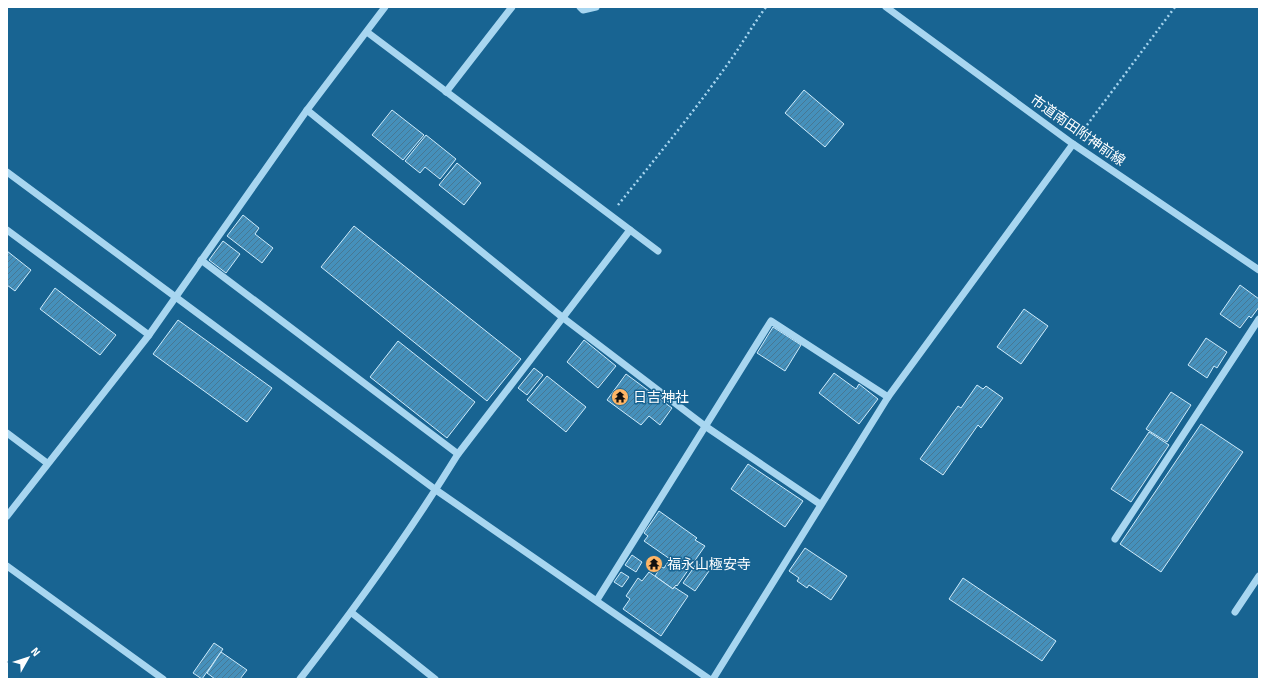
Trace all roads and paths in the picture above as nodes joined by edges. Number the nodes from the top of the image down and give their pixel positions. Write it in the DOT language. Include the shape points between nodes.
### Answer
graph roads {
  1 [pos="385,7"];
  2 [pos="512,7"];
  3 [pos="580,7"];
  4 [pos="596,7"];
  5 [pos="766,7"];
  6 [pos="886,7"];
  7 [pos="1175,7"];
  8 [pos="367,32"];
  9 [pos="446,92"];
  10 [pos="307,110"];
  11 [pos="1073,144"];
  12 [pos="7,172"];
  13 [pos="610,215"];
  14 [pos="7,230"];
  15 [pos="630,230"];
  16 [pos="658,251"];
  17 [pos="201,260"];
  18 [pos="1259,270"];
  19 [pos="175,297"];
  20 [pos="562,317"];
  21 [pos="1259,318"];
  22 [pos="149,334"];
  23 [pos="888,397"];
  24 [pos="705,426"];
  25 [pos="7,433"];
  26 [pos="458,454"];
  27 [pos="47,463"];
  28 [pos="436,490"];
  29 [pos="820,504"];
  30 [pos="7,516"];
  31 [pos="1115,539"];
  32 [pos="7,566"];
  33 [pos="1259,576"];
  34 [pos="597,600"];
  35 [pos="1235,612"];
  36 [pos="352,613"];
  37 [pos="164,679"];
  38 [pos="300,679"];
  39 [pos="435,679"];
  40 [pos="709,679"];
  41 [pos="713,679"];
  1 -- 8 [label="street"];
  2 -- 9 [label="street"];
  3 -- 4 [label="street" via="583,10"];
  5 -- 13 [label="path" via="687,119"];
  6 -- 11 [label="street, 市道南田附神前線"];
  7 -- 11 [label="path"];
  8 -- 9 [label="street"];
  8 -- 10 [label="street"];
  9 -- 13 [label="street"];
  10 -- 17 [label="street"];
  10 -- 20 [label="street"];
  11 -- 18 [label="street, 市道南田附神前線"];
  11 -- 23 [label="street"];
  12 -- 19 [label="street"];
  13 -- 15 [label="street"];
  14 -- 22 [label="street"];
  15 -- 16 [label="street"];
  15 -- 20 [label="street"];
  17 -- 19 [label="street"];
  17 -- 26 [label="street"];
  19 -- 22 [label="street"];
  19 -- 28 [label="street"];
  20 -- 24 [label="street"];
  20 -- 26 [label="street"];
  21 -- 31 [label="street"];
  22 -- 27 [label="street"];
  23 -- 24 [label="street" via="771,321"];
  23 -- 29 [label="street"];
  24 -- 29 [label="street"];
  24 -- 34 [label="street"];
  25 -- 27 [label="street"];
  26 -- 28 [label="street"];
  27 -- 30 [label="street"];
  28 -- 34 [label="street"];
  28 -- 36 [label="street"];
  29 -- 41 [label="street"];
  32 -- 37 [label="street"];
  33 -- 35 [label="street"];
  34 -- 40 [label="street"];
  36 -- 38 [label="street"];
  36 -- 39 [label="street"];
}
